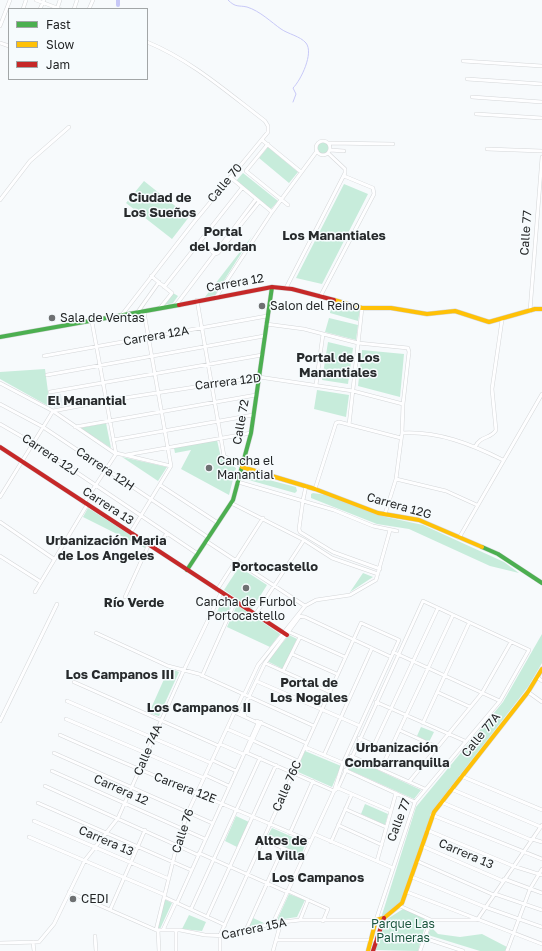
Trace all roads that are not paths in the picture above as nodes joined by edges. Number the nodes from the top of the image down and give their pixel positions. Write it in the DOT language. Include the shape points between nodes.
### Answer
graph roads {
  1 [pos="10,0"];
  2 [pos="36,0"];
  3 [pos="43,1"];
  4 [pos="56,8"];
  5 [pos="0,26"];
  6 [pos="148,42"];
  7 [pos="0,43"];
  8 [pos="8,46"];
  9 [pos="463,61"];
  10 [pos="542,66"];
  11 [pos="467,80"];
  12 [pos="542,84"];
  13 [pos="472,97"];
  14 [pos="542,102"];
  15 [pos="476,114"];
  16 [pos="542,118"];
  17 [pos="69,127"];
  18 [pos="262,140"];
  19 [pos="329,143"];
  20 [pos="268,144"];
  21 [pos="393,144"];
  22 [pos="487,149"];
  23 [pos="317,151"];
  24 [pos="344,151"];
  25 [pos="542,151"];
  26 [pos="329,152"];
  27 [pos="542,157"];
  28 [pos="301,172"];
  29 [pos="344,176"];
  30 [pos="230,177"];
  31 [pos="242,188"];
  32 [pos="0,200"];
  33 [pos="257,200"];
  34 [pos="281,200"];
  35 [pos="288,205"];
  36 [pos="272,212"];
  37 [pos="536,228"];
  38 [pos="542,228"];
  39 [pos="200,242"];
  40 [pos="215,254"];
  41 [pos="152,276"];
  42 [pos="159,282"];
  43 [pos="164,287"];
  44 [pos="272,287"];
  45 [pos="286,288"];
  46 [pos="216,297"];
  47 [pos="320,297"];
  48 [pos="198,300"];
  49 [pos="176,305"];
  50 [pos="160,308"];
  51 [pos="362,308"];
  52 [pos="542,309"];
  53 [pos="530,310"];
  54 [pos="144,312"];
  55 [pos="137,313"];
  56 [pos="121,316"];
  57 [pos="267,316"];
  58 [pos="502,320"];
  59 [pos="92,322"];
  60 [pos="266,324"];
  61 [pos="202,327"];
  62 [pos="323,334"];
  63 [pos="264,336"];
  64 [pos="0,337"];
  65 [pos="149,338"];
  66 [pos="358,343"];
  67 [pos="205,346"];
  68 [pos="96,347"];
  69 [pos="262,355"];
  70 [pos="44,356"];
  71 [pos="152,356"];
  72 [pos="99,364"];
  73 [pos="208,364"];
  74 [pos="155,374"];
  75 [pos="47,375"];
  76 [pos="259,377"];
  77 [pos="0,383"];
  78 [pos="102,383"];
  79 [pos="211,383"];
  80 [pos="316,385"];
  81 [pos="352,391"];
  82 [pos="50,392"];
  83 [pos="158,392"];
  84 [pos="542,394"];
  85 [pos="256,395"];
  86 [pos="105,401"];
  87 [pos="214,402"];
  88 [pos="0,404"];
  89 [pos="403,404"];
  90 [pos="53,411"];
  91 [pos="162,412"];
  92 [pos="253,415"];
  93 [pos="217,421"];
  94 [pos="109,422"];
  95 [pos="0,424"];
  96 [pos="349,425"];
  97 [pos="43,427"];
  98 [pos="75,427"];
  99 [pos="165,431"];
  100 [pos="402,433"];
  101 [pos="251,434"];
  102 [pos="401,438"];
  103 [pos="221,439"];
  104 [pos="113,440"];
  105 [pos="33,443"];
  106 [pos="0,447"];
  107 [pos="475,447"];
  108 [pos="168,448"];
  109 [pos="116,453"];
  110 [pos="126,455"];
  111 [pos="503,460"];
  112 [pos="22,461"];
  113 [pos="171,466"];
  114 [pos="242,467"];
  115 [pos="106,470"];
  116 [pos="396,479"];
  117 [pos="238,482"];
  118 [pos="160,484"];
  119 [pos="96,486"];
  120 [pos="306,486"];
  121 [pos="315,489"];
  122 [pos="0,497"];
  123 [pos="151,500"];
  124 [pos="303,500"];
  125 [pos="231,503"];
  126 [pos="86,504"];
  127 [pos="477,505"];
  128 [pos="385,514"];
  129 [pos="141,515"];
  130 [pos="263,518"];
  131 [pos="0,522"];
  132 [pos="218,523"];
  133 [pos="390,530"];
  134 [pos="397,531"];
  135 [pos="131,532"];
  136 [pos="167,533"];
  137 [pos="459,538"];
  138 [pos="207,540"];
  139 [pos="304,540"];
  140 [pos="148,544"];
  141 [pos="156,550"];
  142 [pos="198,554"];
  143 [pos="0,556"];
  144 [pos="54,559"];
  145 [pos="236,560"];
  146 [pos="380,569"];
  147 [pos="187,570"];
  148 [pos="378,574"];
  149 [pos="41,582"];
  150 [pos="542,583"];
  151 [pos="274,586"];
  152 [pos="35,592"];
  153 [pos="219,592"];
  154 [pos="125,597"];
  155 [pos="235,602"];
  156 [pos="57,604"];
  157 [pos="305,606"];
  158 [pos="438,608"];
  159 [pos="255,615"];
  160 [pos="298,616"];
  161 [pos="453,616"];
  162 [pos="469,623"];
  163 [pos="96,633"];
  164 [pos="286,634"];
  165 [pos="300,637"];
  166 [pos="353,640"];
  167 [pos="511,642"];
  168 [pos="372,648"];
  169 [pos="393,652"];
  170 [pos="292,654"];
  171 [pos="398,655"];
  172 [pos="345,657"];
  173 [pos="391,657"];
  174 [pos="413,662"];
  175 [pos="265,663"];
  176 [pos="428,668"];
  177 [pos="542,669"];
  178 [pos="185,670"];
  179 [pos="283,671"];
  180 [pos="337,674"];
  181 [pos="202,676"];
  182 [pos="445,676"];
  183 [pos="537,677"];
  184 [pos="256,681"];
  185 [pos="542,681"];
  186 [pos="74,682"];
  187 [pos="330,692"];
  188 [pos="437,692"];
  189 [pos="528,692"];
  190 [pos="482,693"];
  191 [pos="243,694"];
  192 [pos="249,697"];
  193 [pos="67,701"];
  194 [pos="500,701"];
  195 [pos="376,702"];
  196 [pos="542,702"];
  197 [pos="470,707"];
  198 [pos="391,709"];
  199 [pos="322,710"];
  200 [pos="234,712"];
  201 [pos="406,715"];
  202 [pos="341,718"];
  203 [pos="66,719"];
  204 [pos="161,720"];
  205 [pos="0,721"];
  206 [pos="261,722"];
  207 [pos="423,723"];
  208 [pos="314,726"];
  209 [pos="360,726"];
  210 [pos="227,729"];
  211 [pos="399,730"];
  212 [pos="449,734"];
  213 [pos="60,735"];
  214 [pos="153,737"];
  215 [pos="359,738"];
  216 [pos="251,740"];
  217 [pos="465,741"];
  218 [pos="219,745"];
  219 [pos="306,745"];
  220 [pos="374,745"];
  221 [pos="437,747"];
  222 [pos="389,752"];
  223 [pos="54,753"];
  224 [pos="147,753"];
  225 [pos="245,753"];
  226 [pos="324,755"];
  227 [pos="351,756"];
  228 [pos="260,758"];
  229 [pos="212,761"];
  230 [pos="298,761"];
  231 [pos="343,763"];
  232 [pos="276,765"];
  233 [pos="381,769"];
  234 [pos="140,770"];
  235 [pos="345,770"];
  236 [pos="52,771"];
  237 [pos="236,771"];
  238 [pos="293,773"];
  239 [pos="461,776"];
  240 [pos="204,777"];
  241 [pos="313,781"];
  242 [pos="409,782"];
  243 [pos="46,786"];
  244 [pos="229,786"];
  245 [pos="132,788"];
  246 [pos="338,788"];
  247 [pos="425,789"];
  248 [pos="451,789"];
  249 [pos="334,791"];
  250 [pos="196,793"];
  251 [pos="396,793"];
  252 [pos="352,794"];
  253 [pos="125,802"];
  254 [pos="222,802"];
  255 [pos="415,802"];
  256 [pos="441,802"];
  257 [pos="38,803"];
  258 [pos="236,809"];
  259 [pos="345,809"];
  260 [pos="542,810"];
  261 [pos="391,811"];
  262 [pos="188,812"];
  263 [pos="432,815"];
  264 [pos="252,816"];
  265 [pos="118,818"];
  266 [pos="34,821"];
  267 [pos="212,823"];
  268 [pos="270,824"];
  269 [pos="338,825"];
  270 [pos="541,826"];
  271 [pos="386,828"];
  272 [pos="182,829"];
  273 [pos="145,830"];
  274 [pos="427,830"];
  275 [pos="290,832"];
  276 [pos="106,833"];
  277 [pos="314,834"];
  278 [pos="29,837"];
  279 [pos="205,839"];
  280 [pos="263,839"];
  281 [pos="532,840"];
  282 [pos="310,842"];
  283 [pos="331,842"];
  284 [pos="542,842"];
  285 [pos="382,844"];
  286 [pos="177,845"];
  287 [pos="422,846"];
  288 [pos="95,847"];
  289 [pos="138,847"];
  290 [pos="283,848"];
  291 [pos="523,853"];
  292 [pos="198,854"];
  293 [pos="303,857"];
  294 [pos="214,859"];
  295 [pos="542,859"];
  296 [pos="84,860"];
  297 [pos="417,860"];
  298 [pos="377,861"];
  299 [pos="131,862"];
  300 [pos="173,863"];
  301 [pos="229,866"];
  302 [pos="513,866"];
  303 [pos="393,868"];
  304 [pos="542,869"];
  305 [pos="191,870"];
  306 [pos="247,874"];
  307 [pos="540,875"];
  308 [pos="412,877"];
  309 [pos="124,878"];
  310 [pos="169,879"];
  311 [pos="504,880"];
  312 [pos="267,884"];
  313 [pos="530,889"];
  314 [pos="70,892"];
  315 [pos="288,892"];
  316 [pos="407,892"];
  317 [pos="542,892"];
  318 [pos="494,894"];
  319 [pos="164,896"];
  320 [pos="308,900"];
  321 [pos="177,903"];
  322 [pos="525,904"];
  323 [pos="400,906"];
  324 [pos="485,907"];
  325 [pos="110,910"];
  326 [pos="192,910"];
  327 [pos="542,910"];
  328 [pos="207,917"];
  329 [pos="384,918"];
  330 [pos="518,919"];
  331 [pos="300,920"];
  332 [pos="376,920"];
  333 [pos="431,920"];
  334 [pos="477,920"];
  335 [pos="323,921"];
  336 [pos="281,922"];
  337 [pos="273,923"];
  338 [pos="225,924"];
  339 [pos="542,927"];
  340 [pos="157,930"];
  341 [pos="163,930"];
  342 [pos="176,930"];
  343 [pos="245,932"];
  344 [pos="513,934"];
  345 [pos="95,936"];
  346 [pos="219,937"];
  347 [pos="424,938"];
  348 [pos="371,939"];
  349 [pos="276,940"];
  350 [pos="376,940"];
  351 [pos="33,942"];
  352 [pos="0,943"];
  353 [pos="542,944"];
  354 [pos="450,949"];
  355 [pos="34,951"];
  356 [pos="96,951"];
  357 [pos="159,951"];
  358 [pos="176,951"];
  359 [pos="220,951"];
  360 [pos="273,951"];
  361 [pos="368,951"];
  362 [pos="373,951"];
  363 [pos="420,951"];
  364 [pos="463,951"];
  365 [pos="507,951"];
  1 -- 5 [label="street"];
  2 -- 3 [label="street"];
  3 -- 4 [label="street"];
  6 -- 18 [label="street, Calle 70" via="171,51 265,120 268,132"];
  7 -- 8 [label="street"];
  9 -- 10 [label="street"];
  11 -- 12 [label="street"];
  13 -- 14 [label="street"];
  15 -- 16 [label="street"];
  17 -- 32 [label="street" via="30,161"];
  18 -- 20 [label="street"];
  18 -- 30 [label="street, Calle 70"];
  19 -- 21 [label="street"];
  19 -- 23 [label="street" via="320,141 316,146"];
  19 -- 26 [label="street"];
  20 -- 28 [label="street"];
  20 -- 34 [label="street" via="246,171"];
  22 -- 25 [label="street"];
  23 -- 26 [label="street" via="321,155"];
  23 -- 28 [label="street"];
  24 -- 26 [label="street"];
  26 -- 29 [label="street" via="345,169"];
  27 -- 37 [label="street, Calle 77"];
  28 -- 34 [label="street"];
  29 -- 45 [label="street"];
  29 -- 47 [label="street" via="373,188 374,194"];
  30 -- 31 [label="street"];
  30 -- 41 [label="street, Calle 70"];
  31 -- 33 [label="street"];
  31 -- 39 [label="street"];
  33 -- 36 [label="street"];
  33 -- 40 [label="street"];
  34 -- 35 [label="street"];
  34 -- 36 [label="street"];
  36 -- 46 [label="street"];
  37 -- 38 [label="street"];
  37 -- 53 [label="street, Calle 77"];
  39 -- 40 [label="street"];
  39 -- 43 [label="street"];
  40 -- 49 [label="street"];
  41 -- 42 [label="street"];
  41 -- 56 [label="street, Calle 70"];
  42 -- 43 [label="street"];
  42 -- 55 [label="street"];
  43 -- 50 [label="street" via="172,293"];
  44 -- 45 [label="street, Carrera 12"];
  44 -- 46 [label="street, Carrera 12"];
  44 -- 57 [label="street, Calle 72"];
  45 -- 47 [label="street, Carrera 12"];
  46 -- 48 [label="street, Carrera 12"];
  47 -- 51 [label="street, Carrera 12"];
  48 -- 49 [label="street, Carrera 12"];
  48 -- 61 [label="street"];
  49 -- 50 [label="street, Carrera 12"];
  50 -- 54 [label="street, Carrera 12"];
  51 -- 58 [label="street, Carrera 12" via="391,308 427,314 455,311 485,321"];
  51 -- 66 [label="street"];
  52 -- 53 [label="street, Carrera 12"];
  53 -- 58 [label="street, Carrera 12"];
  54 -- 55 [label="street, Carrera 12"];
  54 -- 65 [label="street"];
  55 -- 56 [label="street, Carrera 12"];
  56 -- 59 [label="street, Carrera 12"];
  57 -- 60 [label="street, Calle 72"];
  57 -- 61 [label="street, Carrera 12A"];
  58 -- 107 [label="street" via="492,389 496,430 494,434 479,440"];
  59 -- 64 [label="street, Carrera 12"];
  59 -- 68 [label="street"];
  60 -- 62 [label="street"];
  60 -- 63 [label="street, Calle 72"];
  61 -- 65 [label="street, Carrera 12A"];
  61 -- 67 [label="street"];
  62 -- 66 [label="street"];
  62 -- 80 [label="street"];
  63 -- 67 [label="street"];
  63 -- 69 [label="street, Calle 72"];
  65 -- 68 [label="street, Carrera 12A"];
  65 -- 71 [label="street"];
  66 -- 81 [label="street"];
  66 -- 89 [label="street" via="406,347 409,352"];
  67 -- 71 [label="street"];
  67 -- 73 [label="street"];
  68 -- 70 [label="street, Carrera 12A"];
  68 -- 72 [label="street"];
  69 -- 73 [label="street"];
  69 -- 76 [label="street, Calle 72"];
  71 -- 72 [label="street"];
  71 -- 74 [label="street"];
  72 -- 75 [label="street"];
  72 -- 78 [label="street"];
  73 -- 74 [label="street"];
  73 -- 79 [label="street"];
  74 -- 78 [label="street"];
  74 -- 83 [label="street"];
  76 -- 79 [label="street, Carrera 12D"];
  76 -- 80 [label="street, Carrera 12D"];
  76 -- 85 [label="street, Calle 72"];
  77 -- 90 [label="street"];
  78 -- 82 [label="street"];
  78 -- 86 [label="street"];
  79 -- 83 [label="street, Carrera 12D"];
  79 -- 87 [label="street"];
  80 -- 81 [label="street, Carrera 12D"];
  81 -- 89 [label="street, Carrera 12D"];
  81 -- 96 [label="street"];
  83 -- 86 [label="street, Carrera 12D"];
  83 -- 91 [label="street"];
  84 -- 111 [label="street"];
  85 -- 87 [label="street"];
  85 -- 92 [label="street, Calle 72"];
  86 -- 90 [label="street, Carrera 12D"];
  86 -- 94 [label="street"];
  87 -- 91 [label="street"];
  87 -- 93 [label="street"];
  88 -- 97 [label="street, Carrera 12H"];
  89 -- 100 [label="street"];
  90 -- 97 [label="street"];
  90 -- 98 [label="street"];
  91 -- 94 [label="street"];
  91 -- 99 [label="street"];
  92 -- 93 [label="street"];
  92 -- 101 [label="street, Calle 72"];
  93 -- 99 [label="street"];
  93 -- 103 [label="street"];
  94 -- 98 [label="street"];
  94 -- 104 [label="street"];
  95 -- 105 [label="street, Carrera 12J"];
  96 -- 102 [label="street"];
  96 -- 121 [label="street" via="339,422 335,426"];
  97 -- 105 [label="street"];
  97 -- 115 [label="street, Carrera 12H"];
  98 -- 109 [label="street"];
  99 -- 104 [label="street"];
  99 -- 108 [label="street"];
  100 -- 102 [label="street"];
  100 -- 107 [label="street" via="433,434"];
  101 -- 103 [label="street"];
  101 -- 114 [label="street, Calle 72"];
  102 -- 116 [label="street"];
  103 -- 108 [label="street"];
  103 -- 114 [label="street" via="224,457"];
  104 -- 109 [label="street"];
  105 -- 112 [label="street"];
  105 -- 119 [label="street, Carrera 12J"];
  106 -- 112 [label="street, Carrera 13"];
  107 -- 111 [label="street"];
  108 -- 110 [label="street"];
  108 -- 113 [label="street"];
  109 -- 110 [label="street"];
  109 -- 115 [label="street"];
  110 -- 113 [label="street"];
  111 -- 127 [label="street"];
  112 -- 122 [label="street"];
  112 -- 126 [label="street, Carrera 13"];
  113 -- 118 [label="street"];
  114 -- 117 [label="street, Calle 72"];
  114 -- 120 [label="street, Carrera 12G"];
  115 -- 119 [label="street"];
  115 -- 123 [label="street, Carrera 12H"];
  116 -- 127 [label="street" via="446,491"];
  116 -- 128 [label="street"];
  117 -- 124 [label="street, Carrera 12G"];
  117 -- 125 [label="street, Calle 72"];
  118 -- 123 [label="street"];
  118 -- 132 [label="street"];
  119 -- 126 [label="street"];
  119 -- 129 [label="street, Carrera 12J"];
  120 -- 121 [label="street, Carrera 12G"];
  120 -- 124 [label="street"];
  121 -- 128 [label="street, Carrera 12G"];
  123 -- 129 [label="street"];
  123 -- 138 [label="street, Carrera 12H"];
  124 -- 133 [label="street, Carrera 12G"];
  124 -- 146 [label="street" via="300,532 332,552"];
  125 -- 130 [label="street"];
  125 -- 132 [label="street, Calle 72"];
  126 -- 135 [label="street, Carrera 13"];
  126 -- 144 [label="street"];
  127 -- 137 [label="street"];
  128 -- 137 [label="street, Carrera 12G" via="419,520"];
  129 -- 135 [label="street"];
  129 -- 136 [label="street, Carrera 12J"];
  130 -- 139 [label="street"];
  130 -- 145 [label="street, Calle 74A"];
  131 -- 144 [label="street"];
  132 -- 138 [label="street, Calle 72"];
  133 -- 134 [label="street, Carrera 12G"];
  133 -- 146 [label="street, Calle 76"];
  135 -- 140 [label="street, Carrera 13"];
  136 -- 141 [label="street"];
  136 -- 142 [label="street, Carrera 12J"];
  137 -- 150 [label="street, Carrera 12G" via="498,554"];
  138 -- 142 [label="street, Calle 72"];
  138 -- 145 [label="street, Carrera 12H"];
  139 -- 148 [label="street" via="332,558"];
  139 -- 151 [label="street"];
  140 -- 141 [label="street, Carrera 13"];
  140 -- 154 [label="street"];
  141 -- 147 [label="street, Carrera 13"];
  142 -- 147 [label="street, Calle 72"];
  143 -- 149 [label="street"];
  144 -- 149 [label="street"];
  145 -- 151 [label="street, Carrera 12H"];
  145 -- 153 [label="street, Calle 74A"];
  146 -- 148 [label="street, Calle 76"];
  147 -- 153 [label="street, Carrera 13"];
  148 -- 157 [label="street, Calle 76" via="374,581 355,592 316,600"];
  149 -- 152 [label="street"];
  151 -- 157 [label="street, Carrera 12H"];
  151 -- 159 [label="street"];
  153 -- 155 [label="street, Carrera 13"];
  153 -- 178 [label="street, Calle 74A"];
  155 -- 159 [label="street, Carrera 13"];
  155 -- 181 [label="street"];
  156 -- 205 [label="street"];
  157 -- 160 [label="street, Calle 76"];
  158 -- 161 [label="street"];
  158 -- 171 [label="street" via="423,601"];
  158 -- 174 [label="street"];
  159 -- 164 [label="street, Carrera 13"];
  160 -- 164 [label="street, Calle 76"];
  160 -- 164 [label="street, Calle 76"];
  160 -- 166 [label="street"];
  161 -- 162 [label="street"];
  161 -- 176 [label="street"];
  162 -- 167 [label="street"];
  162 -- 182 [label="street"];
  163 -- 178 [label="street" via="168,666"];
  164 -- 165 [label="street"];
  164 -- 175 [label="street, Calle 76"];
  164 -- 191 [label="street, Calle 76" via="258,665"];
  165 -- 170 [label="street"];
  165 -- 172 [label="street"];
  166 -- 168 [label="street"];
  166 -- 169 [label="street, Calle 76C" via="361,623 399,640"];
  166 -- 172 [label="street, Calle 76C"];
  167 -- 190 [label="street"];
  167 -- 194 [label="street, Calle 77" via="529,650"];
  168 -- 173 [label="street"];
  168 -- 202 [label="street"];
  169 -- 171 [label="street"];
  169 -- 173 [label="street"];
  170 -- 179 [label="street"];
  170 -- 180 [label="street"];
  171 -- 174 [label="street"];
  171 -- 195 [label="street"];
  172 -- 180 [label="street, Calle 76C"];
  173 -- 209 [label="street"];
  174 -- 176 [label="street"];
  174 -- 198 [label="street"];
  175 -- 179 [label="street"];
  175 -- 184 [label="street, Calle 76"];
  176 -- 182 [label="street"];
  176 -- 201 [label="street"];
  177 -- 183 [label="street, Calle 77A"];
  178 -- 181 [label="street"];
  178 -- 204 [label="street, Calle 74A"];
  179 -- 187 [label="street"];
  180 -- 187 [label="street, Calle 76C"];
  181 -- 191 [label="street"];
  182 -- 188 [label="street"];
  182 -- 190 [label="street"];
  183 -- 185 [label="street"];
  183 -- 189 [label="street, Calle 77A"];
  184 -- 192 [label="street, Calle 76"];
  184 -- 199 [label="street"];
  186 -- 204 [label="street"];
  187 -- 199 [label="street, Calle 76C"];
  188 -- 197 [label="street"];
  188 -- 207 [label="street"];
  189 -- 196 [label="street"];
  189 -- 239 [label="street, Calle 77A"];
  190 -- 194 [label="street"];
  190 -- 197 [label="street"];
  191 -- 192 [label="street"];
  191 -- 200 [label="street, Calle 76"];
  192 -- 206 [label="street, Calle 76" via="241,713"];
  192 -- 208 [label="street"];
  193 -- 214 [label="street"];
  194 -- 217 [label="street, Calle 77"];
  195 -- 198 [label="street"];
  195 -- 215 [label="street"];
  197 -- 212 [label="street"];
  198 -- 201 [label="street"];
  198 -- 220 [label="street"];
  199 -- 202 [label="street"];
  199 -- 208 [label="street, Calle 76C"];
  200 -- 210 [label="street, Calle 76"];
  200 -- 216 [label="street" via="258,723"];
  201 -- 207 [label="street"];
  201 -- 211 [label="street"];
  202 -- 209 [label="street"];
  202 -- 226 [label="street"];
  203 -- 224 [label="street"];
  204 -- 214 [label="street, Calle 74A"];
  204 -- 218 [label="street"];
  206 -- 216 [label="street"];
  206 -- 219 [label="street"];
  207 -- 212 [label="street"];
  208 -- 219 [label="street, Calle 76C"];
  209 -- 231 [label="street"];
  210 -- 216 [label="street"];
  210 -- 218 [label="street, Calle 76"];
  211 -- 221 [label="street"];
  211 -- 222 [label="street"];
  212 -- 217 [label="street"];
  212 -- 221 [label="street"];
  213 -- 234 [label="street, Carrera 12E"];
  214 -- 224 [label="street, Calle 74A"];
  214 -- 229 [label="street"];
  215 -- 220 [label="street"];
  215 -- 227 [label="street"];
  216 -- 225 [label="street"];
  216 -- 230 [label="street"];
  217 -- 247 [label="street, Calle 77"];
  218 -- 225 [label="street"];
  218 -- 229 [label="street, Calle 76"];
  219 -- 226 [label="street"];
  219 -- 230 [label="street, Calle 76C"];
  220 -- 222 [label="street"];
  221 -- 242 [label="street"];
  222 -- 233 [label="street"];
  223 -- 245 [label="street"];
  224 -- 234 [label="street, Calle 74A"];
  224 -- 240 [label="street"];
  225 -- 228 [label="street"];
  225 -- 237 [label="street"];
  226 -- 231 [label="street"];
  227 -- 233 [label="street"];
  227 -- 235 [label="street"];
  228 -- 232 [label="street"];
  228 -- 258 [label="street"];
  229 -- 237 [label="street"];
  229 -- 240 [label="street, Calle 76"];
  230 -- 238 [label="street, Calle 76C"];
  231 -- 249 [label="street"];
  232 -- 238 [label="street"];
  232 -- 264 [label="street"];
  233 -- 242 [label="street"];
  234 -- 245 [label="street, Calle 74A"];
  234 -- 250 [label="street, Carrera 12E"];
  235 -- 246 [label="street"];
  235 -- 251 [label="street"];
  236 -- 253 [label="street, Carrera 12"];
  237 -- 244 [label="street"];
  238 -- 241 [label="street"];
  238 -- 268 [label="street, Calle 76C"];
  239 -- 248 [label="street, Calle 77A"];
  239 -- 260 [label="street"];
  240 -- 244 [label="street"];
  240 -- 250 [label="street, Calle 76"];
  241 -- 249 [label="street"];
  241 -- 275 [label="street"];
  242 -- 247 [label="street"];
  243 -- 265 [label="street"];
  244 -- 254 [label="street"];
  245 -- 253 [label="street, Calle 74A"];
  245 -- 262 [label="street"];
  246 -- 249 [label="street"];
  246 -- 252 [label="street"];
  247 -- 255 [label="street, Calle 77"];
  248 -- 256 [label="street, Calle 77A"];
  248 -- 270 [label="street"];
  249 -- 277 [label="street"];
  250 -- 254 [label="street, Carrera 12E"];
  250 -- 262 [label="street, Calle 76"];
  251 -- 255 [label="street"];
  251 -- 261 [label="street"];
  252 -- 259 [label="street"];
  252 -- 261 [label="street"];
  253 -- 265 [label="street, Calle 74A"];
  253 -- 272 [label="street, Carrera 12"];
  254 -- 258 [label="street, Carrera 12E"];
  254 -- 267 [label="street"];
  255 -- 303 [label="street, Calle 77"];
  256 -- 263 [label="street, Calle 77A"];
  256 -- 281 [label="street"];
  257 -- 276 [label="street"];
  258 -- 264 [label="street, Carrera 12E"];
  258 -- 294 [label="street"];
  259 -- 269 [label="street"];
  259 -- 271 [label="street"];
  261 -- 271 [label="street"];
  262 -- 267 [label="street"];
  262 -- 272 [label="street, Calle 76"];
  263 -- 274 [label="street, Calle 77A"];
  263 -- 291 [label="street"];
  264 -- 268 [label="street, Carrera 12E"];
  264 -- 301 [label="street"];
  265 -- 273 [label="street"];
  265 -- 276 [label="street, Calle 74A"];
  266 -- 288 [label="street, Carrera 13"];
  267 -- 279 [label="street"];
  268 -- 275 [label="street, Carrera 12E"];
  268 -- 280 [label="street, Calle 76C"];
  269 -- 283 [label="street"];
  269 -- 285 [label="street"];
  270 -- 281 [label="street"];
  271 -- 285 [label="street"];
  272 -- 279 [label="street, Carrera 12"];
  272 -- 286 [label="street, Calle 76"];
  273 -- 286 [label="street"];
  273 -- 289 [label="street"];
  274 -- 287 [label="street, Calle 77A"];
  274 -- 302 [label="street"];
  275 -- 282 [label="street, Carrera 12E"];
  276 -- 288 [label="street, Calle 74A"];
  276 -- 289 [label="street"];
  277 -- 282 [label="street"];
  277 -- 283 [label="street"];
  278 -- 296 [label="street"];
  279 -- 292 [label="street"];
  280 -- 290 [label="street"];
  280 -- 306 [label="street, Calle 76C"];
  281 -- 284 [label="street"];
  281 -- 291 [label="street"];
  282 -- 293 [label="street"];
  283 -- 298 [label="street"];
  285 -- 298 [label="street"];
  286 -- 292 [label="street"];
  286 -- 300 [label="street, Calle 76"];
  287 -- 297 [label="street, Calle 77A"];
  287 -- 311 [label="street, Carrera 13"];
  288 -- 296 [label="street, Calle 74A"];
  288 -- 299 [label="street, Carrera 13"];
  289 -- 299 [label="street"];
  289 -- 300 [label="street"];
  290 -- 293 [label="street"];
  290 -- 312 [label="street"];
  291 -- 295 [label="street"];
  291 -- 302 [label="street"];
  292 -- 294 [label="street"];
  292 -- 305 [label="street"];
  293 -- 315 [label="street"];
  294 -- 301 [label="street"];
  294 -- 326 [label="street"];
  296 -- 309 [label="street"];
  296 -- 314 [label="street, Calle 74A"];
  297 -- 308 [label="street, Calle 77A"];
  297 -- 318 [label="street"];
  298 -- 303 [label="street"];
  299 -- 309 [label="street"];
  299 -- 310 [label="street, Carrera 13"];
  300 -- 305 [label="street"];
  300 -- 310 [label="street, Calle 76"];
  301 -- 306 [label="street"];
  301 -- 328 [label="street"];
  302 -- 307 [label="street"];
  302 -- 311 [label="street"];
  303 -- 332 [label="street, Calle 77"];
  304 -- 307 [label="street"];
  305 -- 321 [label="street"];
  306 -- 312 [label="street"];
  306 -- 338 [label="street, Calle 76C"];
  307 -- 313 [label="street"];
  308 -- 316 [label="street, Calle 77A"];
  308 -- 324 [label="street"];
  309 -- 319 [label="street"];
  309 -- 325 [label="street"];
  310 -- 319 [label="street, Calle 76"];
  311 -- 313 [label="street, Carrera 13"];
  311 -- 318 [label="street"];
  312 -- 315 [label="street"];
  312 -- 343 [label="street"];
  313 -- 317 [label="street, Carrera 13"];
  313 -- 322 [label="street"];
  314 -- 325 [label="street"];
  314 -- 351 [label="street, Calle 74A" via="54,924 39,942"];
  315 -- 320 [label="street"];
  315 -- 337 [label="street"];
  316 -- 323 [label="street, Calle 77A"];
  316 -- 334 [label="street"];
  318 -- 322 [label="street"];
  318 -- 324 [label="street"];
  319 -- 321 [label="street"];
  319 -- 340 [label="street, Calle 76"];
  320 -- 331 [label="street"];
  320 -- 335 [label="street" via="328,909"];
  321 -- 326 [label="street"];
  321 -- 341 [label="street"];
  322 -- 327 [label="street"];
  322 -- 330 [label="street"];
  323 -- 329 [label="street, Calle 77A"];
  323 -- 333 [label="street"];
  324 -- 330 [label="street"];
  324 -- 334 [label="street"];
  325 -- 340 [label="street"];
  326 -- 328 [label="street"];
  328 -- 338 [label="street"];
  329 -- 332 [label="street"];
  329 -- 350 [label="street"];
  330 -- 339 [label="street"];
  330 -- 344 [label="street"];
  331 -- 335 [label="street, Carrera 15A"];
  331 -- 336 [label="street, Carrera 15A"];
  332 -- 335 [label="street, Carrera 15A"];
  332 -- 348 [label="street, Calle 77"];
  333 -- 334 [label="street"];
  333 -- 347 [label="street"];
  334 -- 344 [label="street"];
  336 -- 337 [label="street, Carrera 15A"];
  336 -- 349 [label="street"];
  337 -- 343 [label="street, Carrera 15A"];
  338 -- 346 [label="street, Calle 76C"];
  340 -- 341 [label="street, Carrera 15A"];
  340 -- 357 [label="street, Calle 76"];
  341 -- 342 [label="street, Carrera 15A"];
  342 -- 346 [label="street, Carrera 15A"];
  342 -- 358 [label="street"];
  343 -- 346 [label="street, Carrera 15A"];
  344 -- 353 [label="street"];
  344 -- 365 [label="street"];
  345 -- 356 [label="street"];
  346 -- 359 [label="street, Calle 76C"];
  347 -- 354 [label="street"];
  347 -- 363 [label="street"];
  348 -- 349 [label="street"];
  348 -- 350 [label="street"];
  348 -- 361 [label="street, Calle 77"];
  349 -- 360 [label="street"];
  350 -- 362 [label="street"];
  351 -- 352 [label="street"];
  351 -- 355 [label="street"];
  354 -- 364 [label="street"];
}
